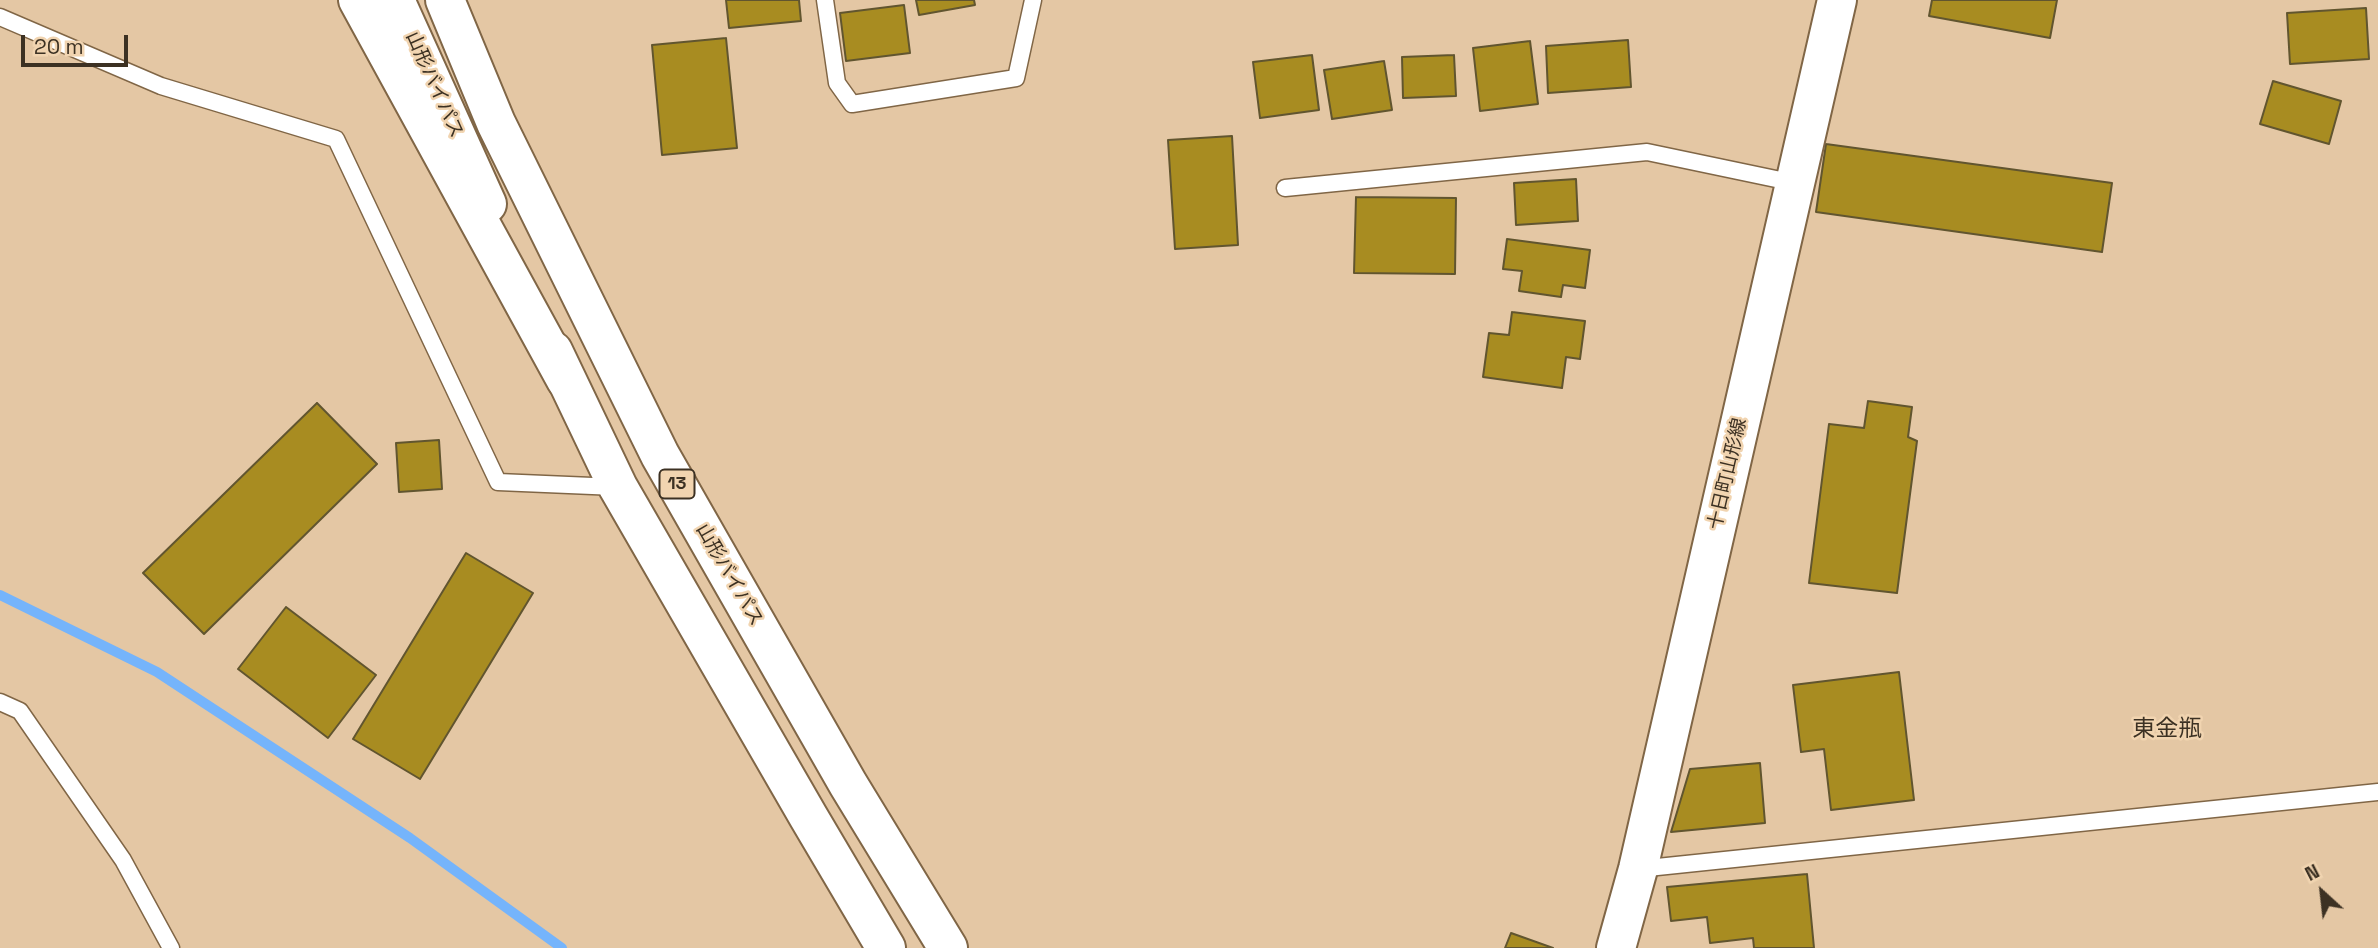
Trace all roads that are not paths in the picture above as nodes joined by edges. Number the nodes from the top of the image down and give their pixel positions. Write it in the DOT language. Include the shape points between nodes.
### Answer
graph roads {
  1 [pos="358,0"];
  2 [pos="396,0"];
  3 [pos="445,0"];
  4 [pos="825,0"];
  5 [pos="1033,0"];
  6 [pos="1837,0"];
  7 [pos="0,18"];
  8 [pos="1794,183"];
  9 [pos="1285,188"];
  10 [pos="566,380"];
  11 [pos="618,487"];
  12 [pos="0,702"];
  13 [pos="2378,792"];
  14 [pos="1638,869"];
  15 [pos="171,948"];
  16 [pos="886,948"];
  17 [pos="947,948"];
  18 [pos="1616,948"];
  1 -- 10 [label="main road"];
  2 -- 10 [label="main road, 山形バイパス"];
  3 -- 17 [label="main road, 山形バイパス / 13" via="496,122 660,455"];
  4 -- 5 [label="lane" via="837,83 852,104 1016,78"];
  6 -- 8 [label="main road, 十日町山形線"];
  7 -- 11 [label="lane" via="161,86 336,139 498,482"];
  8 -- 9 [label="lane" via="1647,152"];
  8 -- 14 [label="main road, 十日町山形線"];
  10 -- 11 [label="main road, 山形バイパス"];
  11 -- 16 [label="main road, 山形バイパス"];
  12 -- 15 [label="lane" via="20,710 123,860"];
  13 -- 14 [label="lane"];
  14 -- 18 [label="main road, 十日町山形線"];
}
